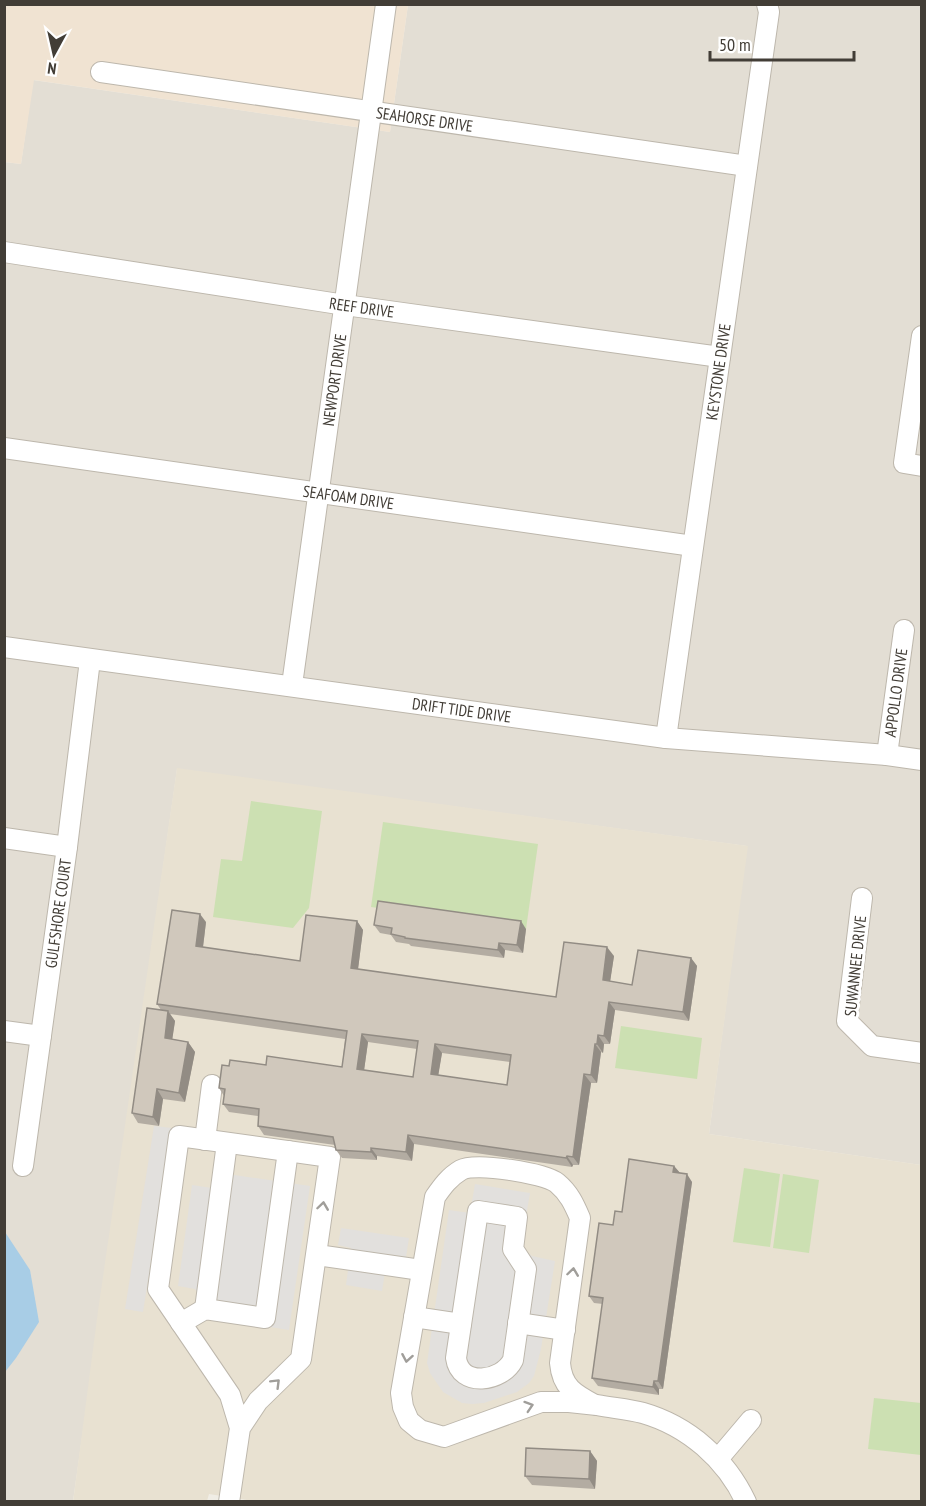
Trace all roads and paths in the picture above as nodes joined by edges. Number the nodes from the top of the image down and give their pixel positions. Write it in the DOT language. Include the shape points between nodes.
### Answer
graph roads {
  1 [pos="386,4"];
  2 [pos="767,4"];
  3 [pos="101,72"];
  4 [pos="371,111"];
  5 [pos="747,166"];
  6 [pos="4,252"];
  7 [pos="345,305"];
  8 [pos="921,336"];
  9 [pos="720,357"];
  10 [pos="4,448"];
  11 [pos="921,466"];
  12 [pos="319,493"];
  13 [pos="693,546"];
  14 [pos="904,630"];
  15 [pos="4,647"];
  16 [pos="90,660"];
  17 [pos="292,685"];
  18 [pos="666,738"];
  19 [pos="887,755"];
  20 [pos="921,760"];
  21 [pos="4,838"];
  22 [pos="67,847"];
  23 [pos="862,898"];
  24 [pos="4,1031"];
  25 [pos="41,1036"];
  26 [pos="921,1053"];
  27 [pos="212,1085"];
  28 [pos="205,1140"];
  29 [pos="227,1143"];
  30 [pos="288,1151"];
  31 [pos="23,1166"];
  32 [pos="317,1255"];
  33 [pos="421,1270"];
  34 [pos="205,1309"];
  35 [pos="414,1317"];
  36 [pos="181,1323"];
  37 [pos="518,1323"];
  38 [pos="461,1324"];
  39 [pos="565,1330"];
  40 [pos="596,1405"];
  41 [pos="751,1420"];
  42 [pos="240,1428"];
  43 [pos="717,1459"];
  44 [pos="229,1502"];
  45 [pos="746,1502"];
  1 -- 4 [label="street, NEWPORT DRIVE"];
  2 -- 5 [label="street, KEYSTONE DRIVE"];
  3 -- 4 [label="street, SEAHORSE DRIVE"];
  4 -- 5 [label="street, SEAHORSE DRIVE"];
  4 -- 7 [label="street, NEWPORT DRIVE"];
  5 -- 9 [label="street, KEYSTONE DRIVE"];
  6 -- 7 [label="street, REEF DRIVE"];
  7 -- 9 [label="street, REEF DRIVE"];
  7 -- 12 [label="street, NEWPORT DRIVE"];
  8 -- 11 [label="street" via="904,463"];
  9 -- 13 [label="street, KEYSTONE DRIVE"];
  10 -- 12 [label="street, SEAFOAM DRIVE"];
  12 -- 13 [label="street, SEAFOAM DRIVE"];
  12 -- 17 [label="street, NEWPORT DRIVE"];
  13 -- 18 [label="street, KEYSTONE DRIVE"];
  14 -- 19 [label="street, APPOLLO DRIVE"];
  15 -- 16 [label="street, DRIFT TIDE DRIVE"];
  16 -- 17 [label="street, DRIFT TIDE DRIVE"];
  16 -- 22 [label="street, GULFSHORE COURT"];
  17 -- 18 [label="street, DRIFT TIDE DRIVE"];
  18 -- 19 [label="street, DRIFT TIDE DRIVE"];
  19 -- 20 [label="street, DRIFT TIDE DRIVE"];
  21 -- 22 [label="street"];
  22 -- 25 [label="street, GULFSHORE COURT"];
  23 -- 26 [label="street, SUWANNEE DRIVE" via="847,1021 872,1046"];
  24 -- 25 [label="street"];
  25 -- 31 [label="street, GULFSHORE COURT"];
  27 -- 28 [label="street"];
  28 -- 29 [label="street"];
  28 -- 36 [label="street" via="180,1137 158,1289"];
  29 -- 30 [label="street"];
  29 -- 34 [label="street"];
  32 -- 30 [label="street, one-way" via="330,1157"];
  30 -- 34 [label="street" via="265,1318"];
  32 -- 33 [label="street"];
  42 -- 32 [label="street, one-way" via="258,1401 301,1359"];
  33 -- 35 [label="street"];
  39 -- 33 [label="street, one-way" via="580,1218 571,1197 555,1182 533,1174 463,1169 447,1180 435,1197"];
  34 -- 36 [label="street"];
  35 -- 38 [label="street"];
  35 -- 40 [label="street, one-way" via="401,1393 409,1420 420,1430 444,1437 541,1402"];
  36 -- 42 [label="street" via="230,1395"];
  37 -- 38 [label="street" via="509,1368 479,1379 468,1377 457,1365"];
  37 -- 38 [label="street" via="526,1269 513,1249 518,1217 478,1211"];
  37 -- 39 [label="street"];
  39 -- 40 [label="street" via="561,1376 580,1397"];
  40 -- 43 [label="street" via="643,1413 680,1428"];
  41 -- 43 [label="street"];
  42 -- 44 [label="street"];
  43 -- 45 [label="street" via="731,1474"];
}
